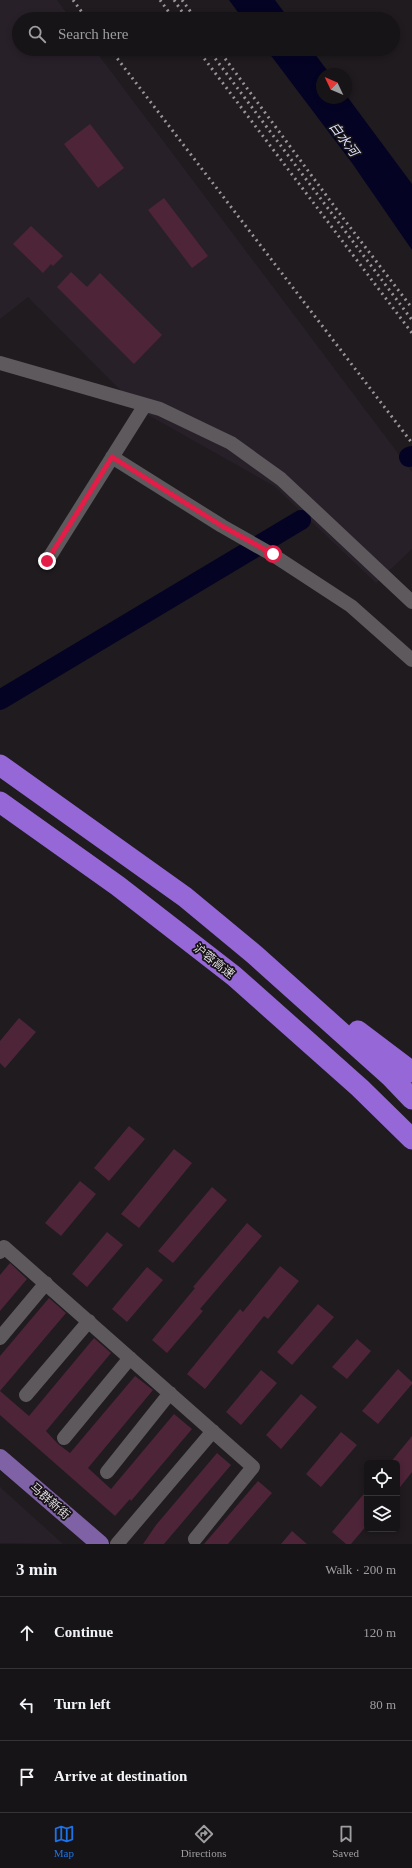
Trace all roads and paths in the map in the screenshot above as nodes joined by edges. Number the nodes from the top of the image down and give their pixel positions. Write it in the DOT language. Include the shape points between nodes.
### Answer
graph roads {
  1 [pos="0,363"];
  2 [pos="145,405"];
  3 [pos="112,457"];
  4 [pos="47,561"];
  5 [pos="412,602"];
  6 [pos="412,660"];
  7 [pos="0,765"];
  8 [pos="0,802"];
  9 [pos="255,955"];
  10 [pos="412,1072"];
  11 [pos="412,1099"];
  12 [pos="412,1139"];
  13 [pos="0,1252"];
  14 [pos="46,1283"];
  15 [pos="89,1322"];
  16 [pos="0,1338"];
  17 [pos="130,1358"];
  18 [pos="170,1393"];
  19 [pos="26,1395"];
  20 [pos="213,1431"];
  21 [pos="64,1438"];
  22 [pos="0,1458"];
  23 [pos="107,1472"];
  24 [pos="195,1539"];
  25 [pos="100,1544"];
  26 [pos="117,1544"];
  1 -- 2 [label="street"];
  2 -- 3 [label="street"];
  2 -- 5 [label="street" via="160,409 231,443 281,479"];
  3 -- 4 [label="street"];
  3 -- 6 [label="street" via="222,526 273,554 351,606"];
  7 -- 9 [label="highway" via="186,898"];
  8 -- 12 [label="highway, 沪蓉高速" via="118,886 234,976 360,1088"];
  9 -- 10 [label="highway"];
  9 -- 11 [label="highway" via="391,1077"];
  13 -- 14 [label="street" via="4,1246"];
  14 -- 15 [label="street"];
  14 -- 16 [label="street"];
  15 -- 17 [label="street"];
  15 -- 19 [label="street"];
  17 -- 18 [label="street"];
  17 -- 21 [label="street"];
  18 -- 20 [label="street"];
  18 -- 23 [label="street"];
  20 -- 24 [label="street" via="253,1467"];
  20 -- 26 [label="street"];
  22 -- 25 [label="main road, 马群新街"];
}
